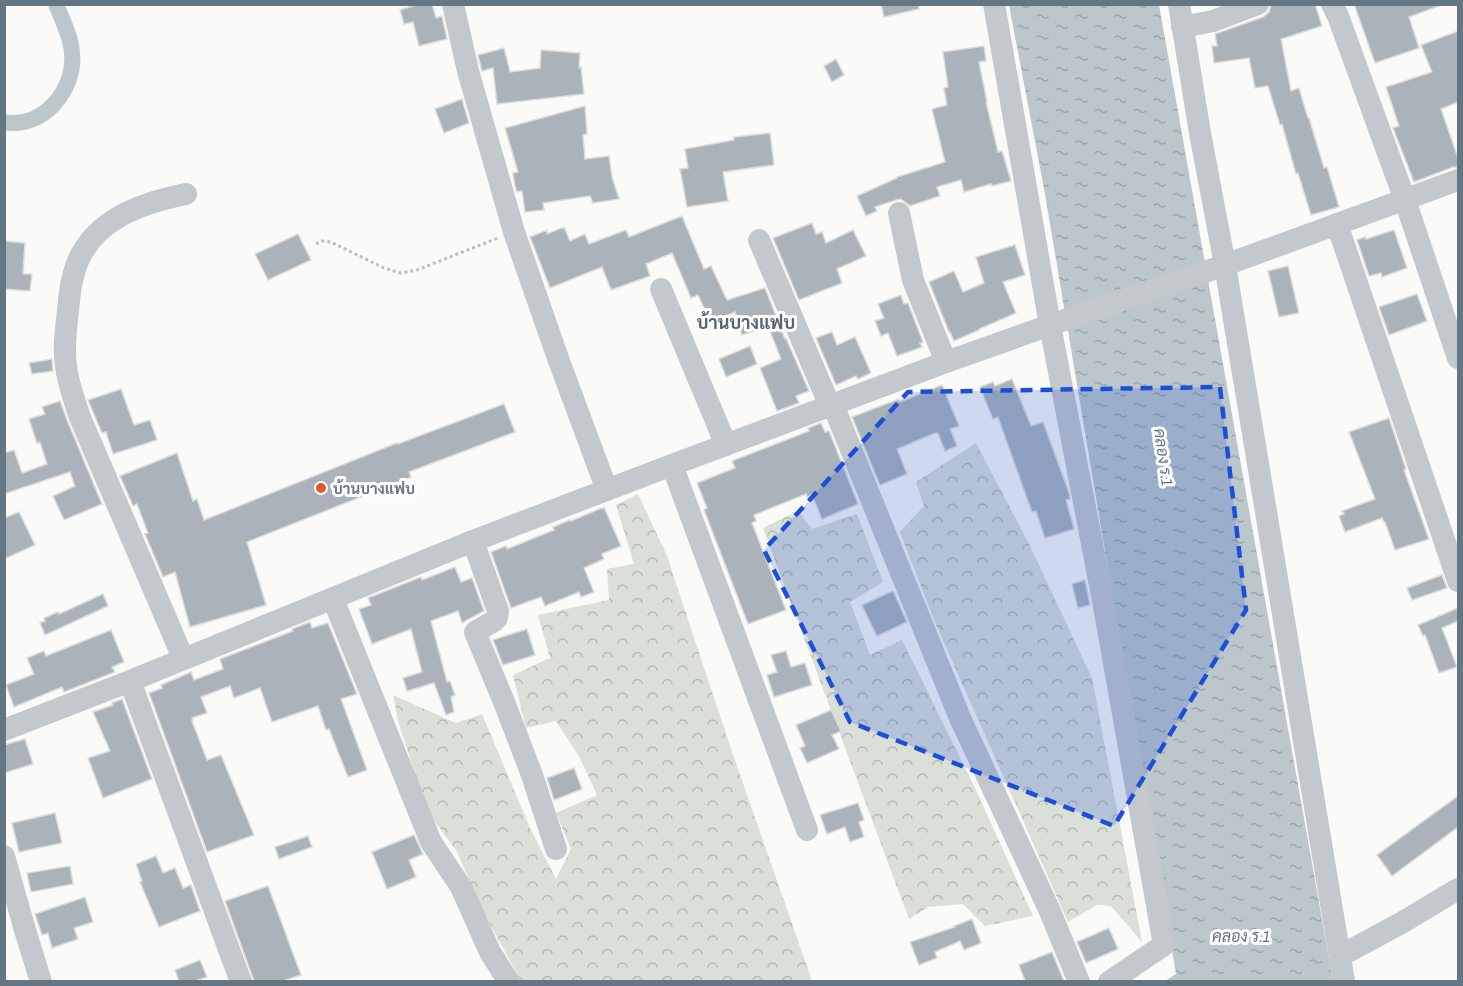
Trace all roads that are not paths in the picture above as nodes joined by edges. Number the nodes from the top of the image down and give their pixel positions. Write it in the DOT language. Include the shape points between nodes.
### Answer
graph roads {
  1 [pos="453,4"];
  2 [pos="994,4"];
  3 [pos="1179,4"];
  4 [pos="1258,4"];
  5 [pos="1332,4"];
  6 [pos="1182,27"];
  7 [pos="1458,180"];
  8 [pos="186,194"];
  9 [pos="1405,200"];
  10 [pos="899,213"];
  11 [pos="1337,224"];
  12 [pos="759,240"];
  13 [pos="1225,265"];
  14 [pos="661,289"];
  15 [pos="1053,324"];
  16 [pos="1458,358"];
  17 [pos="946,362"];
  18 [pos="831,405"];
  19 [pos="726,445"];
  20 [pos="672,465"];
  21 [pos="608,490"];
  22 [pos="473,541"];
  23 [pos="1458,581"];
  24 [pos="333,599"];
  25 [pos="183,658"];
  26 [pos="130,681"];
  27 [pos="4,729"];
  28 [pos="807,830"];
  29 [pos="556,849"];
  30 [pos="4,856"];
  31 [pos="1458,889"];
  32 [pos="1340,956"];
  33 [pos="41,981"];
  34 [pos="241,981"];
  35 [pos="509,981"];
  36 [pos="1079,981"];
  37 [pos="1109,981"];
  38 [pos="1344,981"];
  1 -- 21 [label="street" via="514,232"];
  2 -- 15 [label="street"];
  3 -- 6 [label="street"];
  4 -- 6 [label="street" via="1213,21"];
  5 -- 9 [label="street"];
  6 -- 13 [label="street"];
  7 -- 9 [label="street"];
  8 -- 25 [label="street" via="130,210 90,241 74,273 65,349 68,378 79,415"];
  9 -- 11 [label="street"];
  9 -- 16 [label="street"];
  10 -- 17 [label="street" via="914,280"];
  11 -- 13 [label="street"];
  11 -- 23 [label="street"];
  12 -- 18 [label="street"];
  13 -- 15 [label="street"];
  13 -- 32 [label="street"];
  14 -- 19 [label="street"];
  15 -- 17 [label="street"];
  15 -- 37 [label="street" via="1164,945"];
  17 -- 18 [label="street"];
  18 -- 19 [label="street"];
  18 -- 36 [label="street" via="960,718"];
  19 -- 20 [label="street"];
  20 -- 21 [label="street"];
  20 -- 28 [label="street"];
  21 -- 22 [label="street"];
  22 -- 24 [label="street"];
  22 -- 29 [label="street" via="498,611 495,621 475,632 532,775"];
  24 -- 25 [label="street"];
  24 -- 35 [label="street" via="430,842 461,887 490,952"];
  25 -- 26 [label="street"];
  26 -- 27 [label="street"];
  26 -- 34 [label="street"];
  30 -- 33 [label="street"];
  31 -- 32 [label="street"];
  32 -- 38 [label="street"];
}
